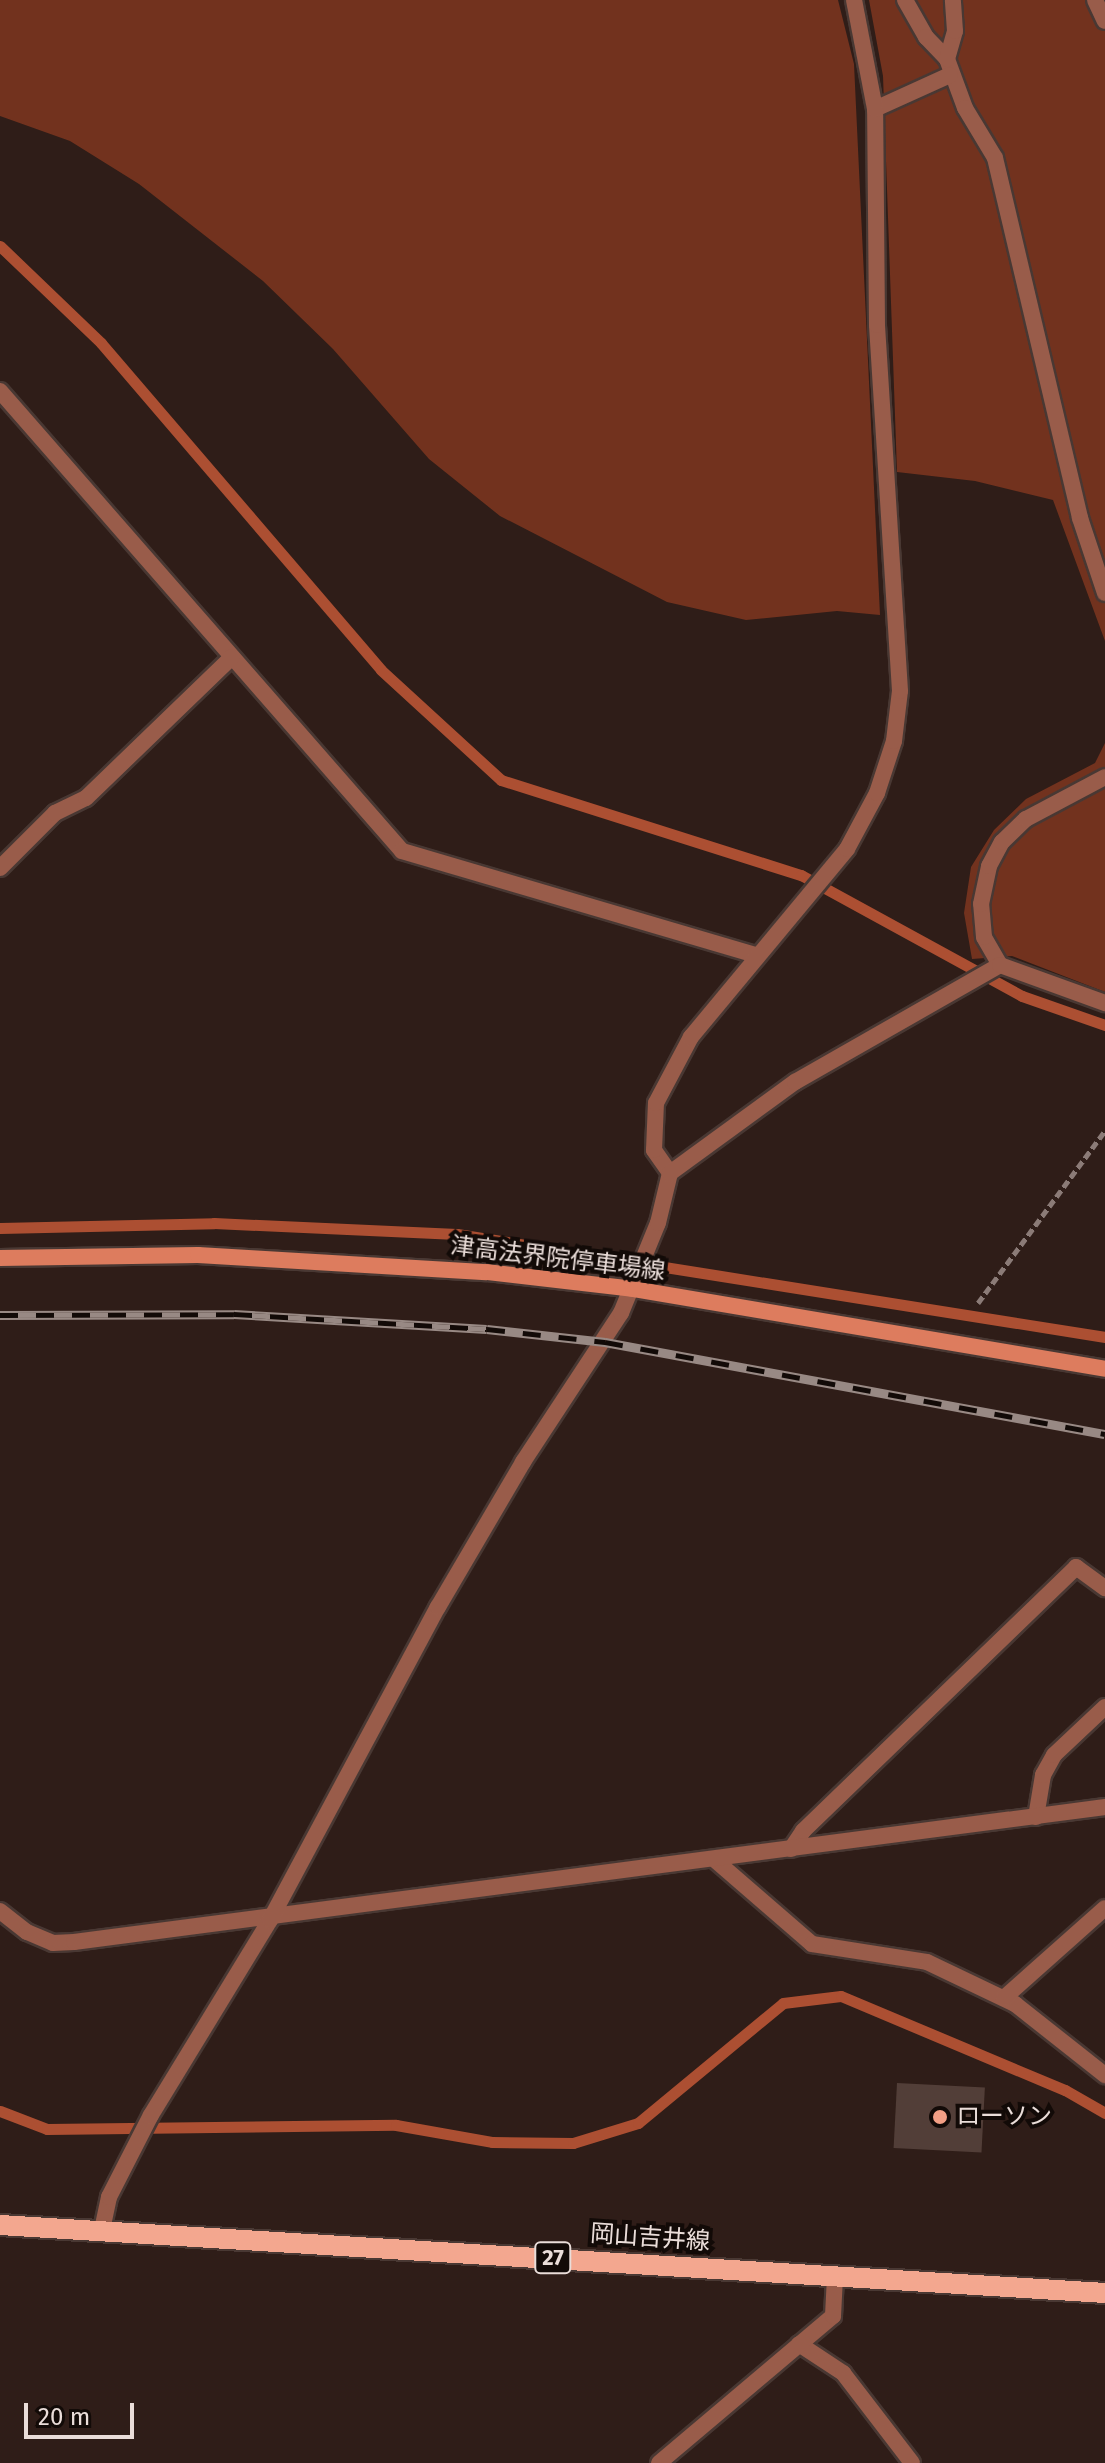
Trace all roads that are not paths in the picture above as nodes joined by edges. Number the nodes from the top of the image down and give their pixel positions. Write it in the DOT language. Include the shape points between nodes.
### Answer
graph roads {
  1 [pos="854,0"];
  2 [pos="905,0"];
  3 [pos="953,0"];
  4 [pos="1095,0"];
  5 [pos="1105,21"];
  6 [pos="948,67"];
  7 [pos="875,109"];
  8 [pos="0,391"];
  9 [pos="1105,593"];
  10 [pos="232,657"];
  11 [pos="1105,777"];
  12 [pos="0,868"];
  13 [pos="755,955"];
  14 [pos="989,971"];
  15 [pos="1105,1003"];
  16 [pos="670,1173"];
  17 [pos="0,1258"];
  18 [pos="633,1289"];
  19 [pos="1105,1369"];
  20 [pos="1105,1588"];
  21 [pos="1105,1707"];
  22 [pos="1105,1807"];
  23 [pos="1036,1817"];
  24 [pos="791,1849"];
  25 [pos="715,1860"];
  26 [pos="1105,1908"];
  27 [pos="0,1911"];
  28 [pos="270,1920"];
  29 [pos="1004,1998"];
  30 [pos="1105,2075"];
  31 [pos="0,2225"];
  32 [pos="102,2230"];
  33 [pos="835,2276"];
  34 [pos="1105,2293"];
  35 [pos="799,2344"];
  36 [pos="659,2463"];
  37 [pos="912,2463"];
  1 -- 7 [label="street"];
  2 -- 6 [label="street"];
  3 -- 6 [label="street" via="955,31"];
  4 -- 5 [label="street"];
  6 -- 7 [label="street"];
  6 -- 9 [label="street" via="995,158 1080,518"];
  7 -- 13 [label="street" via="877,325 900,691 894,741 877,793 822,885"];
  8 -- 10 [label="street"];
  10 -- 12 [label="street" via="86,798 55,813"];
  10 -- 13 [label="street" via="402,851"];
  11 -- 14 [label="street" via="1026,819 1002,842 989,866 981,904"];
  13 -- 16 [label="street" via="691,1037 656,1103 654,1150"];
  14 -- 15 [label="street"];
  14 -- 16 [label="street" via="795,1082"];
  16 -- 18 [label="street"];
  17 -- 18 [label="main road, 津高法界院停車場線" via="82,1254 316,1260"];
  18 -- 19 [label="main road, 津高法界院停車場線"];
  18 -- 28 [label="street" via="438,1607"];
  20 -- 24 [label="street" via="1076,1567 803,1831"];
  21 -- 23 [label="street" via="1054,1755 1043,1775"];
  22 -- 23 [label="street"];
  23 -- 24 [label="street"];
  24 -- 25 [label="street"];
  25 -- 28 [label="street" via="448,1891"];
  25 -- 29 [label="street" via="812,1944 927,1962"];
  26 -- 29 [label="street"];
  27 -- 28 [label="street" via="27,1932 53,1943"];
  28 -- 32 [label="street" via="151,2115 109,2197"];
  29 -- 30 [label="street"];
  31 -- 32 [label="main road, 岡山吉井線 / 27"];
  32 -- 33 [label="main road, 岡山吉井線 / 27"];
  33 -- 34 [label="main road, 岡山吉井線 / 27"];
  33 -- 35 [label="street" via="833,2316"];
  35 -- 36 [label="street"];
  35 -- 37 [label="street" via="843,2373"];
}
